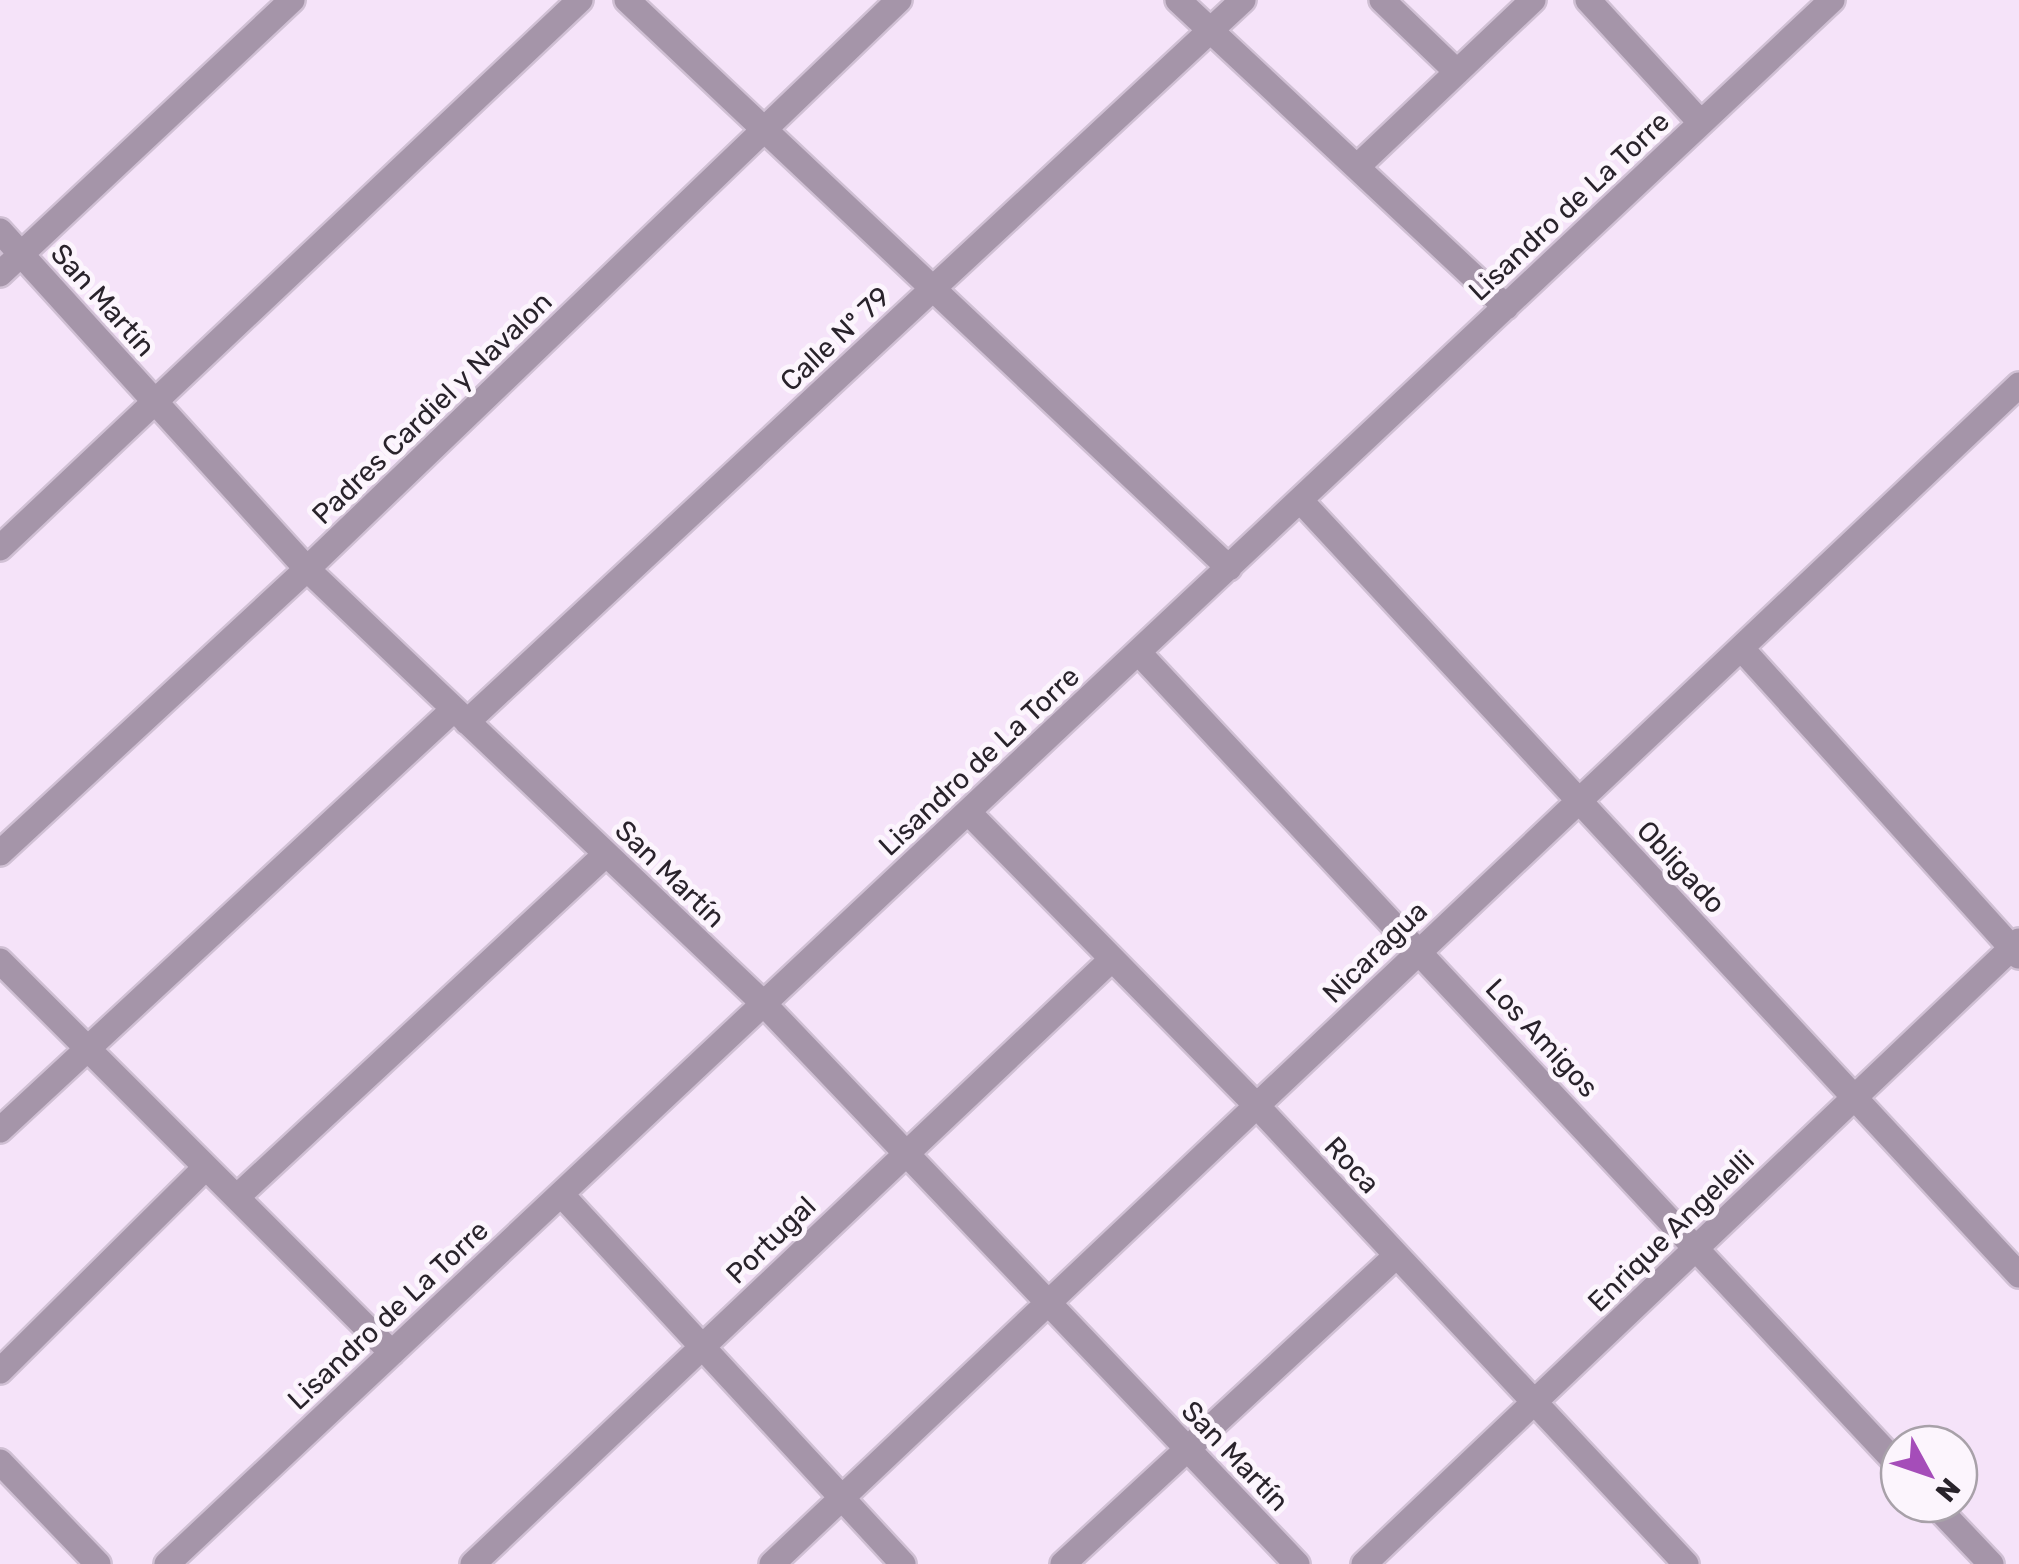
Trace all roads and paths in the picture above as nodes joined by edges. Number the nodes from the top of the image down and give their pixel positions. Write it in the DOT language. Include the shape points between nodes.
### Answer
graph roads {
  1 [pos="292,0"];
  2 [pos="580,0"];
  3 [pos="627,0"];
  4 [pos="899,0"];
  5 [pos="1178,0"];
  6 [pos="1243,0"];
  7 [pos="1382,0"];
  8 [pos="1532,0"];
  9 [pos="1588,0"];
  10 [pos="1832,0"];
  11 [pos="1210,32"];
  12 [pos="1457,72"];
  13 [pos="1702,123"];
  14 [pos="765,132"];
  15 [pos="1358,166"];
  16 [pos="0,230"];
  17 [pos="21,255"];
  18 [pos="0,274"];
  19 [pos="932,289"];
  20 [pos="1506,307"];
  21 [pos="2019,384"];
  22 [pos="156,403"];
  23 [pos="1300,500"];
  24 [pos="0,548"];
  25 [pos="1229,568"];
  26 [pos="307,569"];
  27 [pos="1741,648"];
  28 [pos="1139,653"];
  29 [pos="460,715"];
  30 [pos="1579,801"];
  31 [pos="968,812"];
  32 [pos="0,852"];
  33 [pos="606,854"];
  34 [pos="2017,948"];
  35 [pos="1420,951"];
  36 [pos="1112,960"];
  37 [pos="0,961"];
  38 [pos="763,1004"];
  39 [pos="88,1049"];
  40 [pos="1854,1097"];
  41 [pos="1257,1106"];
  42 [pos="0,1130"];
  43 [pos="906,1154"];
  44 [pos="206,1167"];
  45 [pos="560,1194"];
  46 [pos="236,1197"];
  47 [pos="1696,1248"];
  48 [pos="1396,1256"];
  49 [pos="2019,1274"];
  50 [pos="1048,1304"];
  51 [pos="701,1348"];
  52 [pos="392,1353"];
  53 [pos="0,1371"];
  54 [pos="1536,1403"];
  55 [pos="1879,1445"];
  56 [pos="1186,1448"];
  57 [pos="0,1462"];
  58 [pos="841,1498"];
  59 [pos="1953,1524"];
  60 [pos="173,1562"];
  61 [pos="98,1564"];
  62 [pos="473,1564"];
  63 [pos="772,1564"];
  64 [pos="902,1564"];
  65 [pos="1063,1564"];
  66 [pos="1297,1564"];
  67 [pos="1364,1564"];
  68 [pos="1686,1564"];
  69 [pos="1990,1564"];
  1 -- 17 [label="street"];
  2 -- 22 [label="street"];
  3 -- 14 [label="street"];
  4 -- 14 [label="street, Padres Cardiel y Navalon"];
  5 -- 11 [label="street"];
  6 -- 11 [label="street, Calle Nº 79"];
  7 -- 12 [label="street"];
  8 -- 12 [label="street"];
  9 -- 13 [label="street"];
  10 -- 13 [label="street, Lisandro de La Torre"];
  11 -- 15 [label="street"];
  11 -- 19 [label="street, Calle Nº 79"];
  12 -- 15 [label="street"];
  13 -- 20 [label="street, Lisandro de La Torre"];
  14 -- 19 [label="street"];
  14 -- 26 [label="street, Padres Cardiel y Navalon"];
  15 -- 20 [label="street"];
  16 -- 17 [label="street, San Martín"];
  17 -- 18 [label="street"];
  17 -- 22 [label="street, San Martín"];
  19 -- 25 [label="street"];
  19 -- 29 [label="street, Calle Nº 79"];
  20 -- 23 [label="street, Lisandro de La Torre"];
  21 -- 27 [label="street, Nicaragua"];
  22 -- 24 [label="street"];
  22 -- 26 [label="street, San Martín"];
  23 -- 25 [label="street, Lisandro de La Torre"];
  23 -- 30 [label="street, Obligado"];
  25 -- 28 [label="street, Lisandro de La Torre"];
  26 -- 29 [label="street, San Martín"];
  26 -- 32 [label="street, Padres Cardiel y Navalon"];
  27 -- 30 [label="street, Nicaragua"];
  27 -- 34 [label="street"];
  28 -- 31 [label="street, Lisandro de La Torre"];
  28 -- 35 [label="street, Los Amigos"];
  29 -- 33 [label="street, San Martín"];
  29 -- 39 [label="street, Calle Nº 79"];
  30 -- 35 [label="street, Nicaragua"];
  30 -- 40 [label="street, Obligado"];
  31 -- 36 [label="street, Roca"];
  31 -- 38 [label="street, Lisandro de La Torre"];
  33 -- 38 [label="street, San Martín"];
  33 -- 46 [label="street"];
  34 -- 40 [label="street, Enrique Angelelli"];
  35 -- 41 [label="street, Nicaragua"];
  35 -- 47 [label="street, Los Amigos"];
  36 -- 41 [label="street, Roca"];
  36 -- 43 [label="street, Portugal"];
  37 -- 39 [label="street"];
  38 -- 43 [label="street, San Martín"];
  38 -- 45 [label="street, Lisandro de La Torre"];
  39 -- 42 [label="street, Calle Nº 79"];
  39 -- 44 [label="street"];
  40 -- 47 [label="street, Enrique Angelelli"];
  40 -- 49 [label="street, Obligado"];
  41 -- 48 [label="street, Roca"];
  41 -- 50 [label="street, Nicaragua"];
  43 -- 50 [label="street, San Martín"];
  43 -- 51 [label="street, Portugal"];
  44 -- 46 [label="street"];
  44 -- 53 [label="street"];
  45 -- 51 [label="street"];
  45 -- 52 [label="street, Lisandro de La Torre"];
  46 -- 52 [label="street"];
  47 -- 54 [label="street, Enrique Angelelli"];
  47 -- 55 [label="street, Los Amigos"];
  48 -- 54 [label="street, Roca"];
  48 -- 56 [label="street"];
  50 -- 56 [label="street, San Martín"];
  50 -- 58 [label="street, Nicaragua"];
  51 -- 58 [label="street"];
  51 -- 62 [label="street, Portugal"];
  52 -- 60 [label="street, Lisandro de La Torre"];
  54 -- 67 [label="street, Enrique Angelelli"];
  54 -- 68 [label="street, Roca"];
  56 -- 65 [label="street"];
  56 -- 66 [label="street, San Martín"];
  57 -- 61 [label="street"];
  58 -- 63 [label="street, Nicaragua"];
  58 -- 64 [label="street"];
  59 -- 69 [label="street"];
}
